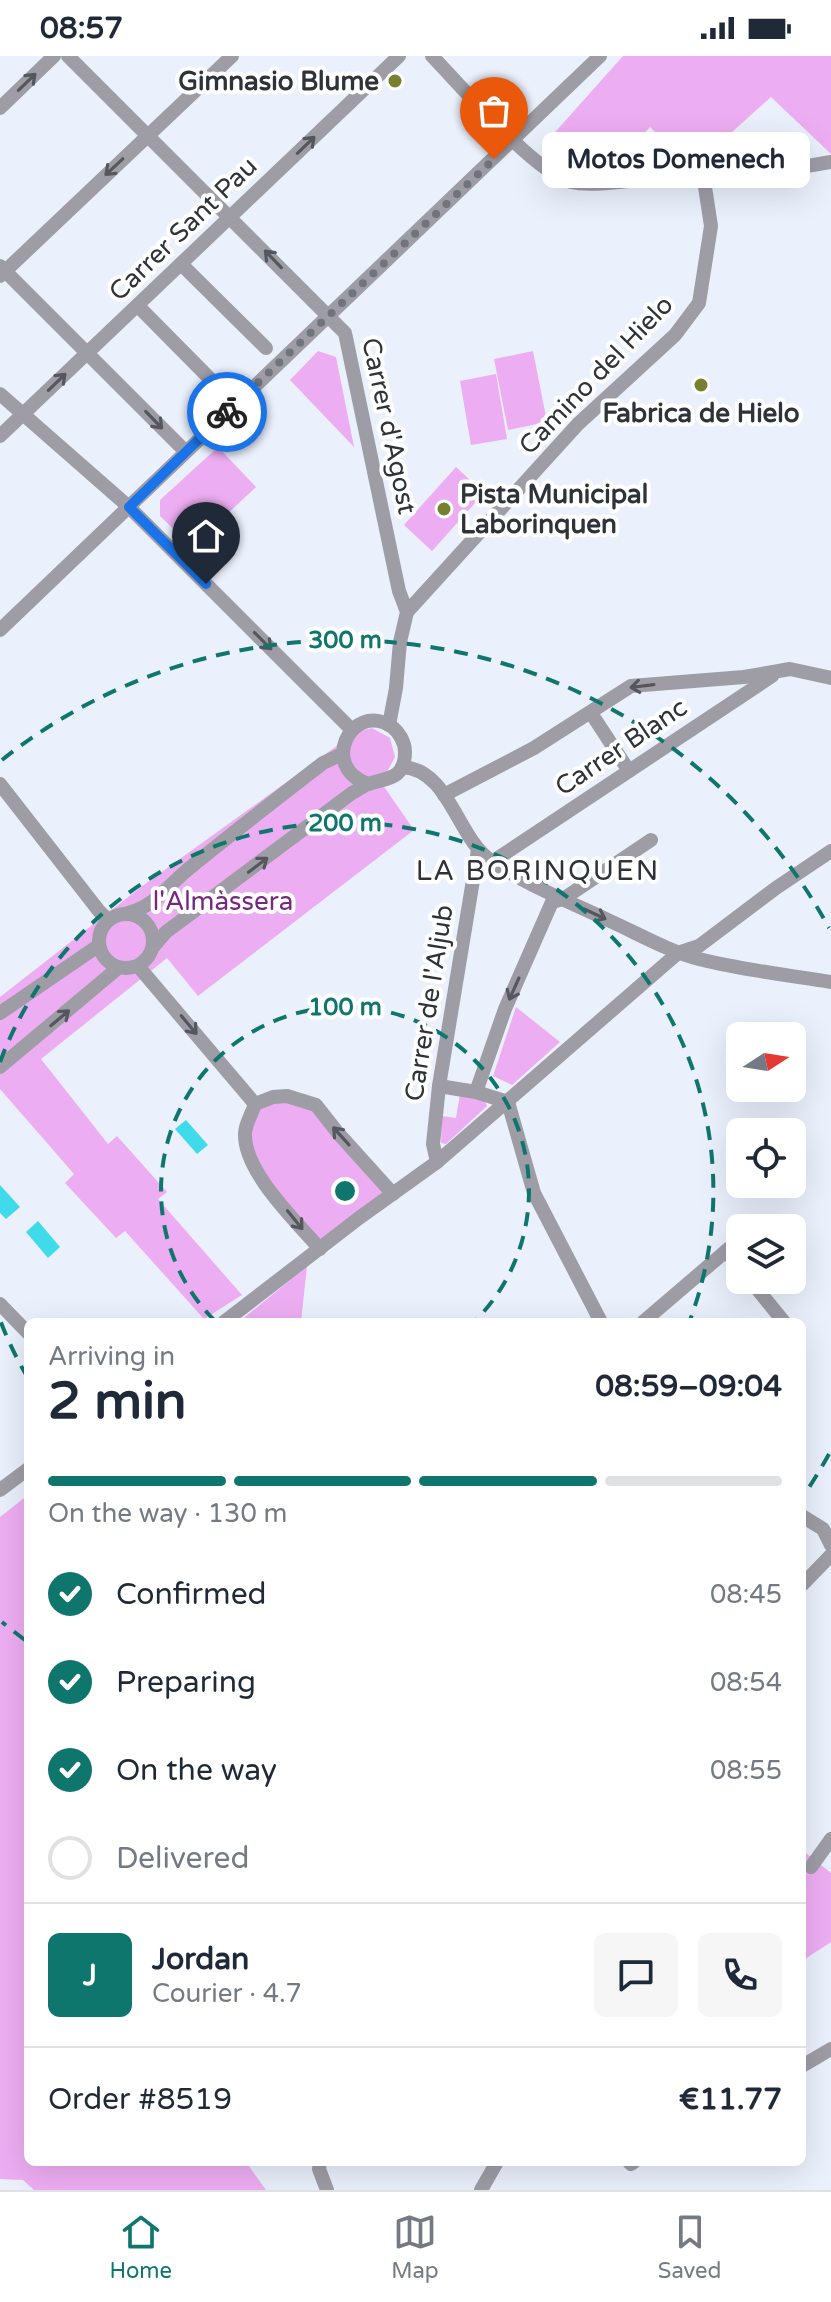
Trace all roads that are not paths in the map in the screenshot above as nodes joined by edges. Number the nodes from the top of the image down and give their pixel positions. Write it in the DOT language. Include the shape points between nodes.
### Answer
graph roads {
  1 [pos="54,56"];
  2 [pos="68,56"];
  3 [pos="232,56"];
  4 [pos="399,56"];
  5 [pos="432,56"];
  6 [pos="600,56"];
  7 [pos="0,108"];
  8 [pos="147,136"];
  9 [pos="514,140"];
  10 [pos="831,162"];
  11 [pos="703,174"];
  12 [pos="232,217"];
  13 [pos="181,264"];
  14 [pos="2,270"];
  15 [pos="138,306"];
  16 [pos="328,315"];
  17 [pos="266,348"];
  18 [pos="88,352"];
  19 [pos="223,392"];
  20 [pos="0,394"];
  21 [pos="25,413"];
  22 [pos="0,436"];
  23 [pos="185,451"];
  24 [pos="129,507"];
  25 [pos="407,612"];
  26 [pos="0,630"];
  27 [pos="776,673"];
  28 [pos="831,678"];
  29 [pos="591,713"];
  30 [pos="389,725"];
  31 [pos="352,730"];
  32 [pos="342,754"];
  33 [pos="402,767"];
  34 [pos="629,771"];
  35 [pos="0,784"];
  36 [pos="369,784"];
  37 [pos="444,795"];
  38 [pos="651,840"];
  39 [pos="478,850"];
  40 [pos="831,851"];
  41 [pos="492,862"];
  42 [pos="563,899"];
  43 [pos="128,913"];
  44 [pos="108,920"];
  45 [pos="98,946"];
  46 [pos="153,947"];
  47 [pos="678,953"];
  48 [pos="138,966"];
  49 [pos="118,968"];
  50 [pos="831,982"];
  51 [pos="0,1013"];
  52 [pos="0,1067"];
  53 [pos="439,1086"];
  54 [pos="476,1092"];
  55 [pos="508,1102"];
  56 [pos="255,1104"];
  57 [pos="437,1162"];
  58 [pos="393,1194"];
  59 [pos="320,1249"];
  60 [pos="726,1251"];
  61 [pos="761,1294"];
  62 [pos="0,1304"];
  63 [pos="229,1318"];
  64 [pos="599,1318"];
  65 [pos="648,1318"];
  66 [pos="781,1318"];
  67 [pos="24,1329"];
  68 [pos="24,1472"];
  69 [pos="0,1490"];
  70 [pos="806,1518"];
  71 [pos="831,1545"];
  72 [pos="831,1555"];
  73 [pos="806,1581"];
  74 [pos="831,1839"];
  75 [pos="811,1867"];
  76 [pos="831,2049"];
  77 [pos="806,2064"];
  78 [pos="319,2166"];
  79 [pos="495,2166"];
  80 [pos="327,2190"];
  81 [pos="481,2190"];
  7 -- 1 [label="street, one-way"];
  2 -- 8 [label="street, Carrer d'Agost"];
  3 -- 8 [label="street"];
  12 -- 4 [label="street, Carrer Sant Pau, one-way"];
  5 -- 9 [label="street"];
  6 -- 9 [label="street"];
  8 -- 12 [label="street, Carrer d'Agost"];
  8 -- 14 [label="street, one-way"];
  9 -- 11 [label="street" via="546,169 571,182"];
  9 -- 16 [label="street"];
  10 -- 11 [label="street"];
  11 -- 25 [label="street, Camino del Hielo" via="711,226 699,303 675,335 578,424"];
  12 -- 13 [label="street, Carrer Sant Pau"];
  16 -- 12 [label="street, Carrer d'Agost, one-way"];
  13 -- 15 [label="street, Carrer Sant Pau"];
  13 -- 17 [label="street"];
  14 -- 18 [label="street"];
  15 -- 18 [label="street, Carrer Sant Pau"];
  15 -- 19 [label="street"];
  16 -- 23 [label="street"];
  16 -- 25 [label="street, Carrer d'Agost" via="345,333"];
  21 -- 18 [label="street, Carrer Sant Pau, one-way"];
  18 -- 23 [label="street, one-way"];
  20 -- 21 [label="street"];
  21 -- 22 [label="street, Carrer Sant Pau"];
  21 -- 24 [label="street"];
  23 -- 24 [label="street"];
  24 -- 26 [label="street"];
  24 -- 31 [label="street, one-way"];
  25 -- 30 [label="street, Carrer d'Agost"];
  27 -- 28 [label="street" via="790,669"];
  27 -- 29 [label="street, one-way" via="631,686"];
  27 -- 34 [label="street, Carrer Blanc"];
  29 -- 34 [label="street"];
  29 -- 37 [label="street"];
  30 -- 31 [label="street" via="371,721"];
  30 -- 33 [label="street" via="404,744"];
  31 -- 32 [label="street"];
  32 -- 36 [label="street" via="355,778"];
  32 -- 43 [label="street" via="298,782 159,898"];
  33 -- 36 [label="street" via="383,783"];
  33 -- 37 [label="street" via="427,775"];
  34 -- 41 [label="street, Carrer Blanc"];
  35 -- 44 [label="street"];
  46 -- 36 [label="street, one-way" via="166,932"];
  37 -- 39 [label="street"];
  38 -- 42 [label="street"];
  39 -- 41 [label="street"];
  39 -- 53 [label="street, Carrer de l'Aljub"];
  40 -- 47 [label="street" via="699,946"];
  41 -- 42 [label="street"];
  42 -- 47 [label="street, one-way"];
  42 -- 54 [label="street, one-way" via="552,902"];
  43 -- 44 [label="street"];
  43 -- 46 [label="street" via="144,921"];
  44 -- 45 [label="street"];
  45 -- 49 [label="street" via="107,962"];
  45 -- 51 [label="street"];
  46 -- 48 [label="street"];
  47 -- 50 [label="street"];
  47 -- 55 [label="street"];
  48 -- 49 [label="street"];
  48 -- 56 [label="street, one-way"];
  52 -- 49 [label="street, one-way"];
  53 -- 54 [label="street"];
  53 -- 57 [label="street, Carrer de l'Aljub" via="433,1144"];
  54 -- 55 [label="street"];
  55 -- 57 [label="street"];
  55 -- 64 [label="street" via="534,1193"];
  58 -- 56 [label="street, one-way" via="316,1105 287,1096"];
  56 -- 59 [label="street, one-way" via="245,1130 246,1152"];
  57 -- 58 [label="street"];
  58 -- 59 [label="street"];
  59 -- 63 [label="street"];
  60 -- 65 [label="street"];
  61 -- 66 [label="street"];
  62 -- 67 [label="street"];
  68 -- 69 [label="street"];
  70 -- 71 [label="street" via="823,1529"];
  72 -- 73 [label="street"];
  74 -- 75 [label="street"];
  76 -- 77 [label="street"];
  78 -- 80 [label="street"];
  79 -- 81 [label="street"];
}
